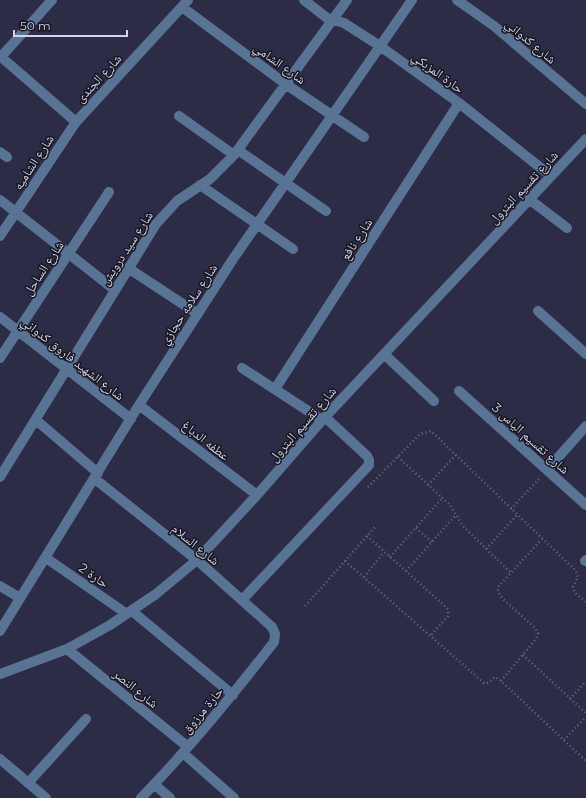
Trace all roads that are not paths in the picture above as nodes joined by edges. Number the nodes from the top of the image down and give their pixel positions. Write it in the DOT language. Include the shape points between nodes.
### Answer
graph roads {
  1 [pos="52,0"];
  2 [pos="304,0"];
  3 [pos="347,0"];
  4 [pos="412,0"];
  5 [pos="457,0"];
  6 [pos="185,3"];
  7 [pos="333,20"];
  8 [pos="380,46"];
  9 [pos="1,57"];
  10 [pos="287,85"];
  11 [pos="459,103"];
  12 [pos="586,104"];
  13 [pos="332,115"];
  14 [pos="179,116"];
  15 [pos="76,122"];
  16 [pos="364,137"];
  17 [pos="586,139"];
  18 [pos="236,153"];
  19 [pos="550,176"];
  20 [pos="286,182"];
  21 [pos="200,185"];
  22 [pos="109,192"];
  23 [pos="529,199"];
  24 [pos="0,200"];
  25 [pos="326,211"];
  26 [pos="16,213"];
  27 [pos="257,224"];
  28 [pos="566,228"];
  29 [pos="0,236"];
  30 [pos="293,250"];
  31 [pos="68,253"];
  32 [pos="128,268"];
  33 [pos="115,290"];
  34 [pos="538,311"];
  35 [pos="198,314"];
  36 [pos="0,317"];
  37 [pos="18,330"];
  38 [pos="384,354"];
  39 [pos="586,354"];
  40 [pos="0,358"];
  41 [pos="242,368"];
  42 [pos="66,369"];
  43 [pos="275,389"];
  44 [pos="459,391"];
  45 [pos="434,401"];
  46 [pos="139,405"];
  47 [pos="131,419"];
  48 [pos="323,419"];
  49 [pos="36,420"];
  50 [pos="586,426"];
  51 [pos="547,470"];
  52 [pos="96,476"];
  53 [pos="0,477"];
  54 [pos="258,496"];
  55 [pos="586,505"];
  56 [pos="46,558"];
  57 [pos="197,560"];
  58 [pos="0,586"];
  59 [pos="20,598"];
  60 [pos="242,600"];
  61 [pos="130,612"];
  62 [pos="0,631"];
  63 [pos="275,634"];
  64 [pos="68,648"];
  65 [pos="0,674"];
  66 [pos="233,695"];
  67 [pos="86,719"];
  68 [pos="186,750"];
  69 [pos="0,759"];
  70 [pos="28,783"];
  71 [pos="154,784"];
  72 [pos="46,798"];
  73 [pos="141,798"];
  74 [pos="170,798"];
  75 [pos="234,798"];
  1 -- 9 [label="street"];
  2 -- 7 [label="street, حارة المزبكي"];
  3 -- 7 [label="street, شارع سيد درويش"];
  4 -- 8 [label="street, شارع سلامه حجازي"];
  5 -- 12 [label="street, شارع كدواني" via="494,26"];
  6 -- 10 [label="street, شارع الشامي"];
  6 -- 15 [label="street, شارع الجندى"];
  7 -- 8 [label="street, حارة المزبكي" via="344,23"];
  7 -- 10 [label="street, شارع سيد درويش"];
  8 -- 11 [label="street, حارة المزبكي"];
  8 -- 13 [label="street, شارع سلامه حجازي"];
  9 -- 15 [label="street"];
  10 -- 13 [label="street, شارع الشامي"];
  10 -- 18 [label="street, شارع سيد درويش"];
  11 -- 19 [label="street, حارة المزبكي"];
  11 -- 43 [label="street, شارع نافع"];
  13 -- 16 [label="street, شارع الشامي"];
  13 -- 20 [label="street, شارع سلامه حجازي"];
  14 -- 18 [label="street"];
  15 -- 26 [label="street, شارع الشاميه"];
  17 -- 19 [label="street, شارع تقسيم البترول"];
  18 -- 20 [label="street"];
  18 -- 21 [label="street, شارع سيد درويش" via="218,172"];
  19 -- 23 [label="street, شارع تقسيم البترول"];
  20 -- 25 [label="street"];
  20 -- 27 [label="street, شارع سلامه حجازي"];
  21 -- 27 [label="street"];
  21 -- 32 [label="street, شارع سيد درويش" via="162,215"];
  22 -- 31 [label="street, شارع الساحل"];
  23 -- 28 [label="street"];
  23 -- 38 [label="street, شارع تقسيم البترول"];
  24 -- 26 [label="street"];
  26 -- 29 [label="street, شارع الشاميه"];
  26 -- 31 [label="street"];
  27 -- 30 [label="street"];
  27 -- 35 [label="street, شارع سلامه حجازي"];
  31 -- 33 [label="street"];
  31 -- 37 [label="street, شارع الساحل"];
  32 -- 33 [label="street, شارع سيد درويش"];
  32 -- 35 [label="street"];
  33 -- 42 [label="street, شارع سيد درويش"];
  34 -- 39 [label="street"];
  35 -- 46 [label="street, شارع سلامه حجازي"];
  36 -- 37 [label="street, شارع الشهيد فاروق كدواني"];
  37 -- 40 [label="street, شارع الساحل"];
  37 -- 42 [label="street, شارع الشهيد فاروق كدواني"];
  38 -- 45 [label="street"];
  38 -- 48 [label="street, شارع تقسيم البترول"];
  41 -- 43 [label="street"];
  42 -- 47 [label="street, شارع الشهيد فاروق كدواني"];
  42 -- 49 [label="street, شارع سيد درويش"];
  43 -- 48 [label="street"];
  44 -- 51 [label="street, شارع تقسيم الياس 3"];
  46 -- 47 [label="street, شارع سلامه حجازي"];
  46 -- 54 [label="street, عطفه الدباغ"];
  47 -- 52 [label="street, شارع سلامه حجازي"];
  48 -- 54 [label="street, شارع تقسيم البترول"];
  48 -- 60 [label="street" via="369,458 369,464"];
  49 -- 52 [label="street, شارع السلام"];
  49 -- 53 [label="street, شارع سيد درويش"];
  50 -- 51 [label="street"];
  51 -- 55 [label="street, شارع تقسيم الياس 3"];
  52 -- 56 [label="street, شارع سلامه حجازي"];
  52 -- 57 [label="street, شارع السلام"];
  54 -- 57 [label="street, شارع تقسيم البترول"];
  56 -- 59 [label="street, شارع سلامه حجازي"];
  56 -- 61 [label="street, حارة 2"];
  57 -- 60 [label="street, شارع السلام"];
  57 -- 61 [label="street, شارع تقسيم البترول"];
  58 -- 59 [label="street"];
  59 -- 62 [label="street, شارع سلامه حجازي"];
  60 -- 63 [label="street, شارع السلام" via="272,627"];
  61 -- 64 [label="street, شارع تقسيم البترول"];
  61 -- 66 [label="street, حارة 2"];
  63 -- 66 [label="street, حارة مرزوق" via="274,642"];
  64 -- 65 [label="street, شارع تقسيم البترول"];
  64 -- 68 [label="street, شارع النصر"];
  66 -- 68 [label="street, حارة مرزوق"];
  67 -- 70 [label="street"];
  68 -- 71 [label="street, حارة مرزوق"];
  68 -- 75 [label="street, شارع النصر"];
  69 -- 70 [label="street"];
  70 -- 72 [label="street"];
  71 -- 73 [label="street, حارة مرزوق"];
  71 -- 74 [label="street"];
}
